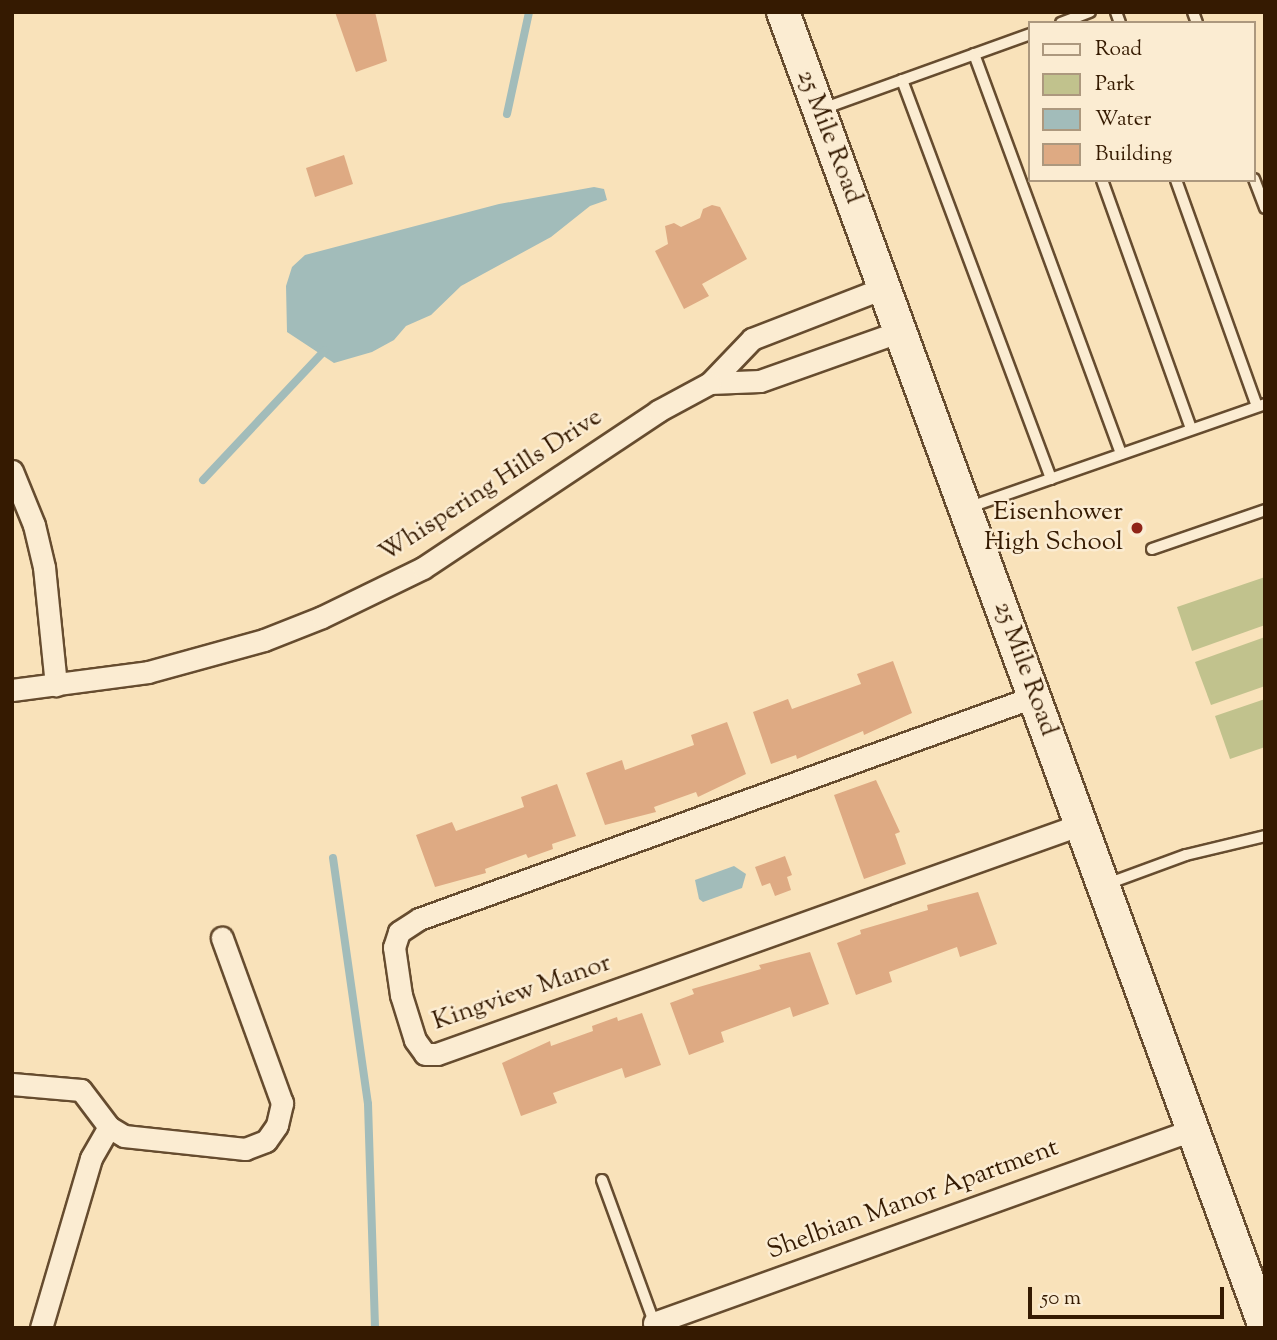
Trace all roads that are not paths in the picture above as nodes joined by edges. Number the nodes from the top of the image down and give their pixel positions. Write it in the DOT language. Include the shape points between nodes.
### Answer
graph roads {
  1 [pos="783,12"];
  2 [pos="1090,12"];
  3 [pos="1066,21"];
  4 [pos="1028,35"];
  5 [pos="974,54"];
  6 [pos="902,80"];
  7 [pos="819,110"];
  8 [pos="1103,182"];
  9 [pos="1177,182"];
  10 [pos="1255,182"];
  11 [pos="1265,208"];
  12 [pos="886,287"];
  13 [pos="901,331"];
  14 [pos="710,383"];
  15 [pos="1261,405"];
  16 [pos="1191,429"];
  17 [pos="1121,454"];
  18 [pos="12,471"];
  19 [pos="1051,479"];
  20 [pos="966,509"];
  21 [pos="1265,510"];
  22 [pos="1152,549"];
  23 [pos="56,685"];
  24 [pos="12,690"];
  25 [pos="1035,696"];
  26 [pos="1082,824"];
  27 [pos="1265,836"];
  28 [pos="1105,885"];
  29 [pos="222,937"];
  30 [pos="12,1084"];
  31 [pos="109,1127"];
  32 [pos="1192,1130"];
  33 [pos="602,1180"];
  34 [pos="655,1325"];
  35 [pos="1265,1327"];
  36 [pos="41,1328"];
  1 -- 7 [label="street, 25 Mile Road"];
  2 -- 3 [label="lane"];
  4 -- 5 [label="lane"];
  5 -- 6 [label="lane"];
  5 -- 17 [label="lane"];
  6 -- 7 [label="lane"];
  6 -- 19 [label="lane"];
  7 -- 12 [label="street, 25 Mile Road"];
  8 -- 16 [label="lane"];
  9 -- 15 [label="lane"];
  10 -- 11 [label="lane"];
  12 -- 13 [label="street, 25 Mile Road"];
  12 -- 14 [label="street, Whispering Hills Drive" via="752,339"];
  13 -- 14 [label="street, Whispering Hills Drive" via="760,381"];
  13 -- 20 [label="street, 25 Mile Road"];
  14 -- 23 [label="street, Whispering Hills Drive" via="659,411 423,568 322,617 264,640 148,672"];
  15 -- 16 [label="lane"];
  16 -- 17 [label="lane"];
  17 -- 19 [label="lane"];
  18 -- 23 [label="street" via="34,525 44,567"];
  19 -- 20 [label="lane"];
  20 -- 25 [label="street, 25 Mile Road"];
  21 -- 22 [label="lane"];
  23 -- 24 [label="street, Whispering Hills Drive"];
  25 -- 26 [label="street, 25 Mile Road"];
  25 -- 26 [label="street, Kingview Manor" via="419,919 399,932 394,947 401,995 415,1040 425,1054 437,1054"];
  26 -- 28 [label="street, 25 Mile Road"];
  27 -- 28 [label="lane" via="1186,855"];
  28 -- 32 [label="street, 25 Mile Road"];
  29 -- 31 [label="street" via="282,1103 277,1125 266,1141 245,1149 124,1136"];
  30 -- 31 [label="street" via="81,1090"];
  31 -- 36 [label="street" via="91,1158"];
  32 -- 34 [label="street, Shelbian Manor Apartment"];
  32 -- 35 [label="street, 25 Mile Road"];
  33 -- 34 [label="lane"];
}
